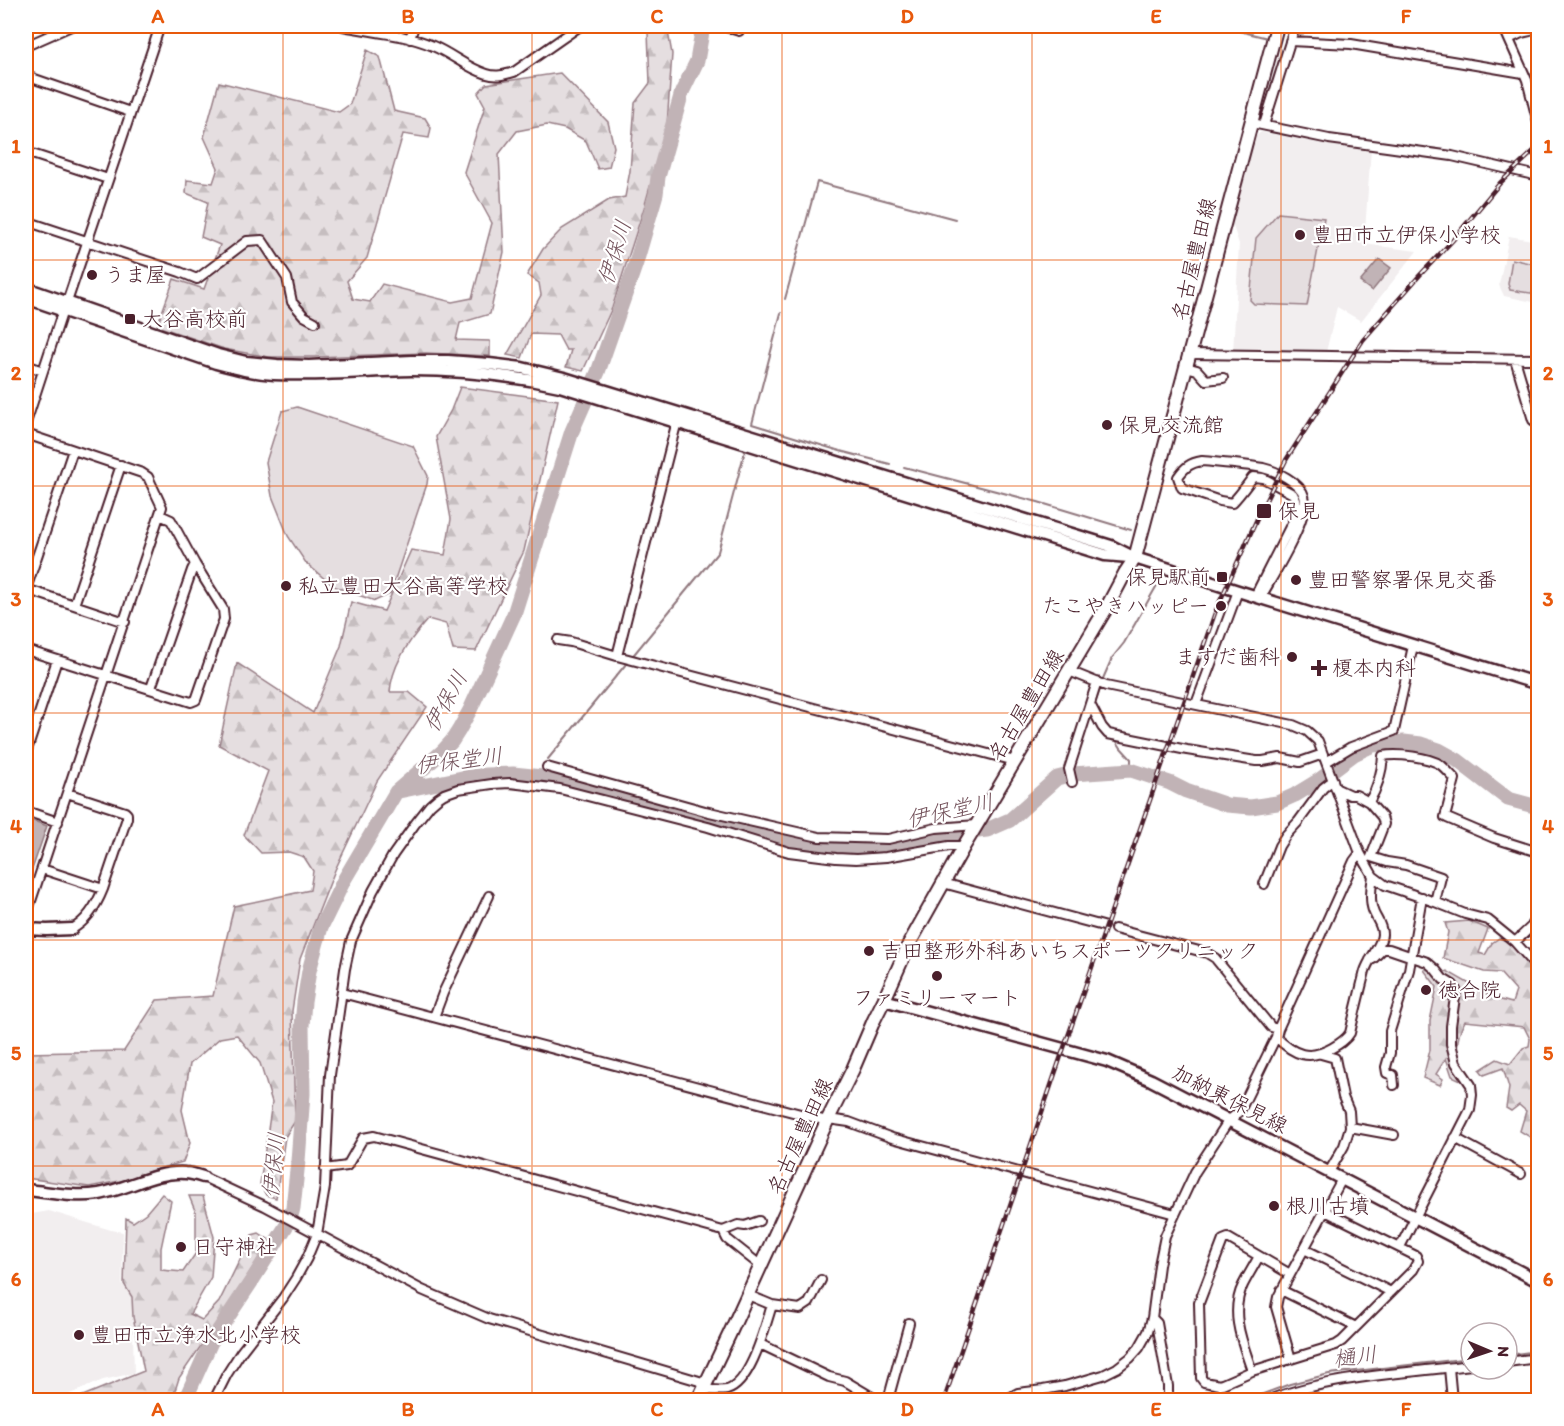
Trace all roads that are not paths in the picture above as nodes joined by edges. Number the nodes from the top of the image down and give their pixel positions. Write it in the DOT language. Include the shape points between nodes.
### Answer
graph roads {
  1 [pos="70,26"];
  2 [pos="160,26"];
  3 [pos="343,26"];
  4 [pos="414,26"];
  5 [pos="580,26"];
  6 [pos="723,26"];
  7 [pos="1277,26"];
  8 [pos="1295,26"];
  9 [pos="1503,26"];
  10 [pos="1537,26"];
  11 [pos="738,31"];
  12 [pos="410,39"];
  13 [pos="1509,39"];
  14 [pos="1290,41"];
  15 [pos="26,46"];
  16 [pos="1523,73"];
  17 [pos="26,76"];
  18 [pos="130,112"];
  19 [pos="1252,123"];
  20 [pos="1539,123"];
  21 [pos="1264,125"];
  22 [pos="26,152"];
  23 [pos="1539,176"];
  24 [pos="108,179"];
  25 [pos="26,221"];
  26 [pos="87,242"];
  27 [pos="26,288"];
  28 [pos="26,298"];
  29 [pos="65,306"];
  30 [pos="315,322"];
  31 [pos="1190,354"];
  32 [pos="1515,359"];
  33 [pos="1539,359"];
  34 [pos="26,365"];
  35 [pos="1186,367"];
  36 [pos="43,371"];
  37 [pos="1223,378"];
  38 [pos="613,397"];
  39 [pos="677,421"];
  40 [pos="26,423"];
  41 [pos="1539,424"];
  42 [pos="26,434"];
  43 [pos="73,450"];
  44 [pos="121,465"];
  45 [pos="160,514"];
  46 [pos="1135,558"];
  47 [pos="195,564"];
  48 [pos="26,589"];
  49 [pos="1238,591"];
  50 [pos="1258,597"];
  51 [pos="74,604"];
  52 [pos="125,622"];
  53 [pos="558,640"];
  54 [pos="1413,646"];
  55 [pos="26,650"];
  56 [pos="617,656"];
  57 [pos="57,660"];
  58 [pos="1069,671"];
  59 [pos="107,675"];
  60 [pos="1100,684"];
  61 [pos="1539,684"];
  62 [pos="152,688"];
  63 [pos="1090,704"];
  64 [pos="1196,704"];
  65 [pos="26,753"];
  66 [pos="1015,761"];
  67 [pos="1326,761"];
  68 [pos="548,767"];
  69 [pos="1332,778"];
  70 [pos="1072,782"];
  71 [pos="1336,789"];
  72 [pos="67,793"];
  73 [pos="1369,802"];
  74 [pos="26,811"];
  75 [pos="58,822"];
  76 [pos="972,834"];
  77 [pos="1539,852"];
  78 [pos="1360,853"];
  79 [pos="42,869"];
  80 [pos="1373,876"];
  81 [pos="943,883"];
  82 [pos="1264,884"];
  83 [pos="103,889"];
  84 [pos="489,896"];
  85 [pos="1422,897"];
  86 [pos="1435,902"];
  87 [pos="1539,914"];
  88 [pos="26,916"];
  89 [pos="1103,926"];
  90 [pos="26,929"];
  91 [pos="72,929"];
  92 [pos="1115,929"];
  93 [pos="1515,942"];
  94 [pos="1411,957"];
  95 [pos="1370,960"];
  96 [pos="1539,968"];
  97 [pos="342,993"];
  98 [pos="884,1000"];
  99 [pos="434,1017"];
  100 [pos="1277,1033"];
  101 [pos="1321,1054"];
  102 [pos="1394,1085"];
  103 [pos="827,1120"];
  104 [pos="1229,1120"];
  105 [pos="1350,1127"];
  106 [pos="1394,1135"];
  107 [pos="1455,1138"];
  108 [pos="326,1169"];
  109 [pos="1329,1172"];
  110 [pos="1521,1174"];
  111 [pos="203,1177"];
  112 [pos="1342,1179"];
  113 [pos="26,1190"];
  114 [pos="1325,1210"];
  115 [pos="1175,1214"];
  116 [pos="1415,1216"];
  117 [pos="759,1221"];
  118 [pos="723,1231"];
  119 [pos="314,1232"];
  120 [pos="1400,1247"];
  121 [pos="1304,1249"];
  122 [pos="1259,1256"];
  123 [pos="761,1266"];
  124 [pos="1290,1274"];
  125 [pos="820,1280"];
  126 [pos="1539,1281"];
  127 [pos="1281,1290"];
  128 [pos="1391,1292"];
  129 [pos="748,1295"];
  130 [pos="772,1305"];
  131 [pos="1152,1318"];
  132 [pos="909,1323"];
  133 [pos="1356,1327"];
  134 [pos="760,1344"];
  135 [pos="1539,1358"];
  136 [pos="1291,1359"];
  137 [pos="1519,1360"];
  138 [pos="1459,1367"];
  139 [pos="1449,1368"];
  140 [pos="1252,1371"];
  141 [pos="705,1386"];
  142 [pos="214,1401"];
  143 [pos="698,1401"];
  144 [pos="877,1401"];
  145 [pos="888,1401"];
  146 [pos="1006,1401"];
  147 [pos="1168,1401"];
  148 [pos="1269,1401"];
  149 [pos="1452,1401"];
  1 -- 15 [label="street"];
  2 -- 18 [label="street"];
  3 -- 12 [label="street"];
  4 -- 12 [label="street"];
  5 -- 12 [label="street" via="514,72 496,76 470,67 441,49"];
  6 -- 11 [label="street"];
  7 -- 19 [label="main road, 名古屋豊田線"];
  8 -- 14 [label="street"];
  9 -- 13 [label="street"];
  10 -- 13 [label="street"];
  13 -- 16 [label="street"];
  14 -- 16 [label="street" via="1351,44"];
  14 -- 21 [label="street"];
  16 -- 20 [label="street"];
  17 -- 18 [label="street"];
  18 -- 24 [label="street"];
  19 -- 21 [label="street"];
  19 -- 31 [label="main road, 名古屋豊田線"];
  21 -- 23 [label="street" via="1329,139 1452,156"];
  22 -- 24 [label="street"];
  24 -- 26 [label="street"];
  25 -- 26 [label="street"];
  26 -- 29 [label="street"];
  26 -- 30 [label="street" via="197,279 247,241 262,240 287,278 292,302"];
  27 -- 29 [label="street"];
  28 -- 29 [label="street"];
  29 -- 36 [label="street"];
  29 -- 38 [label="street" via="246,362 309,366 412,361 489,364 522,368"];
  31 -- 32 [label="street"];
  31 -- 35 [label="main road, 名古屋豊田線"];
  32 -- 33 [label="street"];
  32 -- 41 [label="street" via="1533,420"];
  34 -- 36 [label="street"];
  35 -- 37 [label="street" via="1197,370 1206,380"];
  35 -- 46 [label="main road, 名古屋豊田線"];
  36 -- 40 [label="street"];
  38 -- 39 [label="street"];
  38 -- 46 [label="street" via="1111,546"];
  39 -- 46 [label="street" via="1105,555"];
  39 -- 56 [label="street"];
  42 -- 43 [label="street"];
  43 -- 44 [label="street"];
  43 -- 48 [label="street"];
  44 -- 45 [label="street" via="148,477 162,504"];
  44 -- 51 [label="street"];
  45 -- 47 [label="street" via="171,520"];
  45 -- 52 [label="street"];
  46 -- 49 [label="street"];
  46 -- 58 [label="main road, 名古屋豊田線"];
  47 -- 62 [label="street"];
  47 -- 62 [label="street" via="224,614 198,699 191,702"];
  48 -- 51 [label="street"];
  49 -- 50 [label="street"];
  49 -- 64 [label="street"];
  50 -- 50 [label="street" via="1294,519 1296,500 1293,494 1263,478 1253,477 1232,503 1182,488 1178,477 1192,463 1264,468 1294,482 1305,496 1300,525"];
  50 -- 54 [label="street"];
  51 -- 52 [label="street"];
  52 -- 59 [label="street"];
  53 -- 56 [label="street"];
  54 -- 61 [label="street"];
  54 -- 67 [label="street" via="1394,731"];
  55 -- 57 [label="street"];
  56 -- 66 [label="street"];
  57 -- 59 [label="street"];
  57 -- 65 [label="street"];
  58 -- 60 [label="street"];
  58 -- 66 [label="main road, 名古屋豊田線"];
  59 -- 62 [label="street"];
  59 -- 72 [label="street"];
  60 -- 63 [label="street"];
  60 -- 64 [label="street"];
  63 -- 67 [label="street" via="1102,727 1111,734 1256,761"];
  63 -- 70 [label="street" via="1069,769"];
  64 -- 67 [label="street" via="1307,731 1318,741"];
  66 -- 76 [label="main road, 名古屋豊田線"];
  67 -- 69 [label="street"];
  68 -- 76 [label="street" via="705,811 819,837 888,838 936,828"];
  69 -- 71 [label="street"];
  69 -- 82 [label="street" via="1286,835"];
  71 -- 73 [label="street"];
  71 -- 78 [label="street"];
  72 -- 75 [label="street"];
  72 -- 83 [label="street" via="128,814"];
  73 -- 77 [label="street" via="1377,788 1383,756 1411,756 1440,764 1455,779 1447,818"];
  73 -- 86 [label="street" via="1384,824 1371,857 1441,877"];
  74 -- 75 [label="street"];
  75 -- 79 [label="street"];
  76 -- 81 [label="main road, 名古屋豊田線"];
  76 -- 97 [label="street" via="949,846 886,857 836,858 789,852 560,789 510,783 458,789 430,805 373,891 351,941"];
  78 -- 80 [label="street"];
  78 -- 100 [label="street"];
  79 -- 83 [label="street"];
  79 -- 88 [label="street"];
  80 -- 85 [label="street" via="1385,885"];
  80 -- 95 [label="street" via="1372,904 1382,933 1381,943"];
  81 -- 89 [label="street"];
  81 -- 98 [label="main road, 名古屋豊田線"];
  83 -- 91 [label="street" via="96,906"];
  84 -- 99 [label="street"];
  85 -- 86 [label="street"];
  85 -- 94 [label="street"];
  86 -- 93 [label="street" via="1488,920"];
  87 -- 93 [label="street"];
  90 -- 91 [label="street"];
  92 -- 100 [label="street" via="1215,958"];
  93 -- 96 [label="street"];
  94 -- 95 [label="street" via="1383,949"];
  94 -- 102 [label="street" via="1390,1031 1386,1070 1393,1075"];
  94 -- 107 [label="street" via="1427,963 1456,990 1451,1044 1473,1095 1470,1110"];
  95 -- 101 [label="street" via="1349,1034"];
  97 -- 99 [label="street"];
  97 -- 108 [label="street" via="330,1075"];
  98 -- 103 [label="main road, 名古屋豊田線"];
  98 -- 104 [label="street, 加納東保見線" via="1107,1061"];
  99 -- 103 [label="street"];
  100 -- 101 [label="street" via="1286,1048 1298,1054"];
  100 -- 104 [label="street" via="1240,1111"];
  101 -- 105 [label="street" via="1335,1058"];
  103 -- 115 [label="street" via="849,1122 892,1138"];
  103 -- 123 [label="main road, 名古屋豊田線"];
  104 -- 109 [label="street, 加納東保見線"];
  104 -- 115 [label="street" via="1195,1172"];
  105 -- 106 [label="street"];
  105 -- 109 [label="street"];
  107 -- 110 [label="street"];
  107 -- 116 [label="street"];
  108 -- 118 [label="street" via="347,1166 363,1138 374,1136"];
  108 -- 119 [label="street"];
  109 -- 112 [label="street, 加納東保見線"];
  111 -- 113 [label="street" via="173,1173 87,1196"];
  111 -- 119 [label="street"];
  112 -- 114 [label="street"];
  112 -- 116 [label="street, 加納東保見線"];
  114 -- 120 [label="street"];
  114 -- 121 [label="street"];
  115 -- 131 [label="street" via="1163,1244"];
  116 -- 120 [label="street"];
  116 -- 126 [label="street, 加納東保見線"];
  117 -- 118 [label="street"];
  118 -- 123 [label="street" via="727,1239"];
  119 -- 141 [label="street" via="422,1290 489,1319"];
  119 -- 142 [label="street" via="296,1278 241,1352"];
  120 -- 128 [label="street" via="1418,1261"];
  121 -- 124 [label="street"];
  121 -- 128 [label="street"];
  122 -- 124 [label="street"];
  122 -- 140 [label="street" via="1242,1286 1237,1306 1240,1334"];
  122 -- 140 [label="street" via="1228,1238 1223,1240 1199,1303 1204,1382 1220,1385"];
  123 -- 129 [label="main road, 名古屋豊田線"];
  124 -- 127 [label="street"];
  125 -- 130 [label="street" via="809,1303 800,1309"];
  127 -- 133 [label="street"];
  127 -- 136 [label="street" via="1276,1307"];
  128 -- 133 [label="street"];
  129 -- 130 [label="street"];
  129 -- 141 [label="main road, 名古屋豊田線"];
  130 -- 134 [label="street"];
  131 -- 146 [label="street" via="1139,1348 1103,1376 1018,1392"];
  131 -- 147 [label="street" via="1159,1332"];
  132 -- 145 [label="street"];
  133 -- 136 [label="street" via="1336,1345"];
  134 -- 141 [label="street" via="735,1386 726,1390"];
  134 -- 144 [label="street" via="829,1377 846,1381"];
  135 -- 137 [label="street"];
  136 -- 140 [label="street"];
  138 -- 139 [label="street"];
  139 -- 148 [label="street" via="1341,1381"];
  139 -- 149 [label="street"];
  141 -- 143 [label="main road, 名古屋豊田線"];
}
